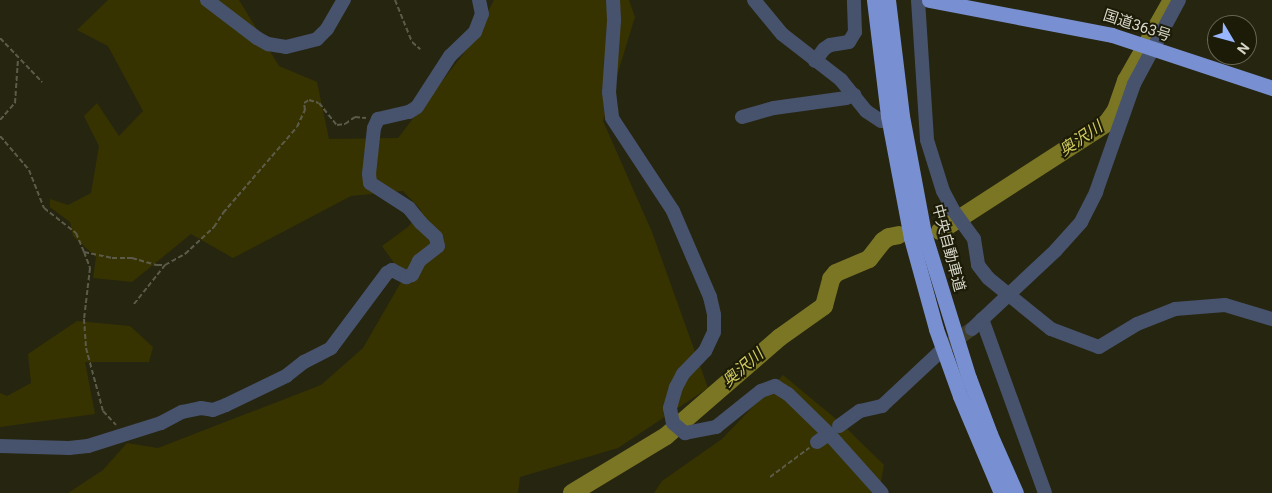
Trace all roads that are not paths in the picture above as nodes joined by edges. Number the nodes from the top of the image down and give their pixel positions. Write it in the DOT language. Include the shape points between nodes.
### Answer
graph roads {
  1 [pos="207,0"];
  2 [pos="344,0"];
  3 [pos="479,0"];
  4 [pos="612,0"];
  5 [pos="754,0"];
  6 [pos="854,0"];
  7 [pos="874,0"];
  8 [pos="888,0"];
  9 [pos="918,0"];
  10 [pos="928,0"];
  11 [pos="1179,0"];
  12 [pos="1153,49"];
  13 [pos="815,61"];
  14 [pos="1272,88"];
  15 [pos="854,94"];
  16 [pos="742,117"];
  17 [pos="881,121"];
  18 [pos="1010,294"];
  19 [pos="1272,320"];
  20 [pos="943,349"];
  21 [pos="834,430"];
  22 [pos="817,442"];
  23 [pos="0,446"];
  24 [pos="882,493"];
  25 [pos="1001,493"];
  26 [pos="1016,493"];
  27 [pos="1045,493"];
  1 -- 2 [label="street" via="257,38 286,47 316,39 327,29"];
  3 -- 23 [label="street" via="482,14 474,32 450,56 417,107 377,120 368,174 370,183 409,208 436,238 438,246 419,261 412,275 406,277 392,270 338,340 323,354 226,405 213,410 201,408 182,412 98,444 70,448"];
  4 -- 21 [label="street" via="614,21 609,92 612,118 673,211 710,297 714,315 714,332 705,350 683,374 676,387 670,408 673,423 685,433 716,427 761,391 775,386"];
  5 -- 13 [label="street" via="782,34"];
  6 -- 13 [label="street" via="855,32 849,42 830,45"];
  7 -- 25 [label="highway, 中央自動車道" via="888,116 911,238 936,329"];
  8 -- 26 [label="highway, 中央自動車道" via="902,116 924,233 969,378"];
  9 -- 18 [label="street" via="920,138 952,210 974,239 978,265 988,278"];
  10 -- 12 [label="highway, 国道363号" via="1090,29"];
  11 -- 12 [label="street"];
  12 -- 14 [label="highway, 国道363号"];
  12 -- 18 [label="street" via="1134,84 1096,192 1081,222"];
  13 -- 15 [label="street" via="842,80"];
  15 -- 16 [label="street"];
  15 -- 17 [label="street" via="866,111"];
  18 -- 19 [label="street" via="1051,329 1100,347 1137,324 1175,309 1226,304"];
  18 -- 27 [label="street" via="977,324"];
  20 -- 21 [label="street" via="882,406 860,411"];
  21 -- 22 [label="street"];
  21 -- 24 [label="street"];
}
